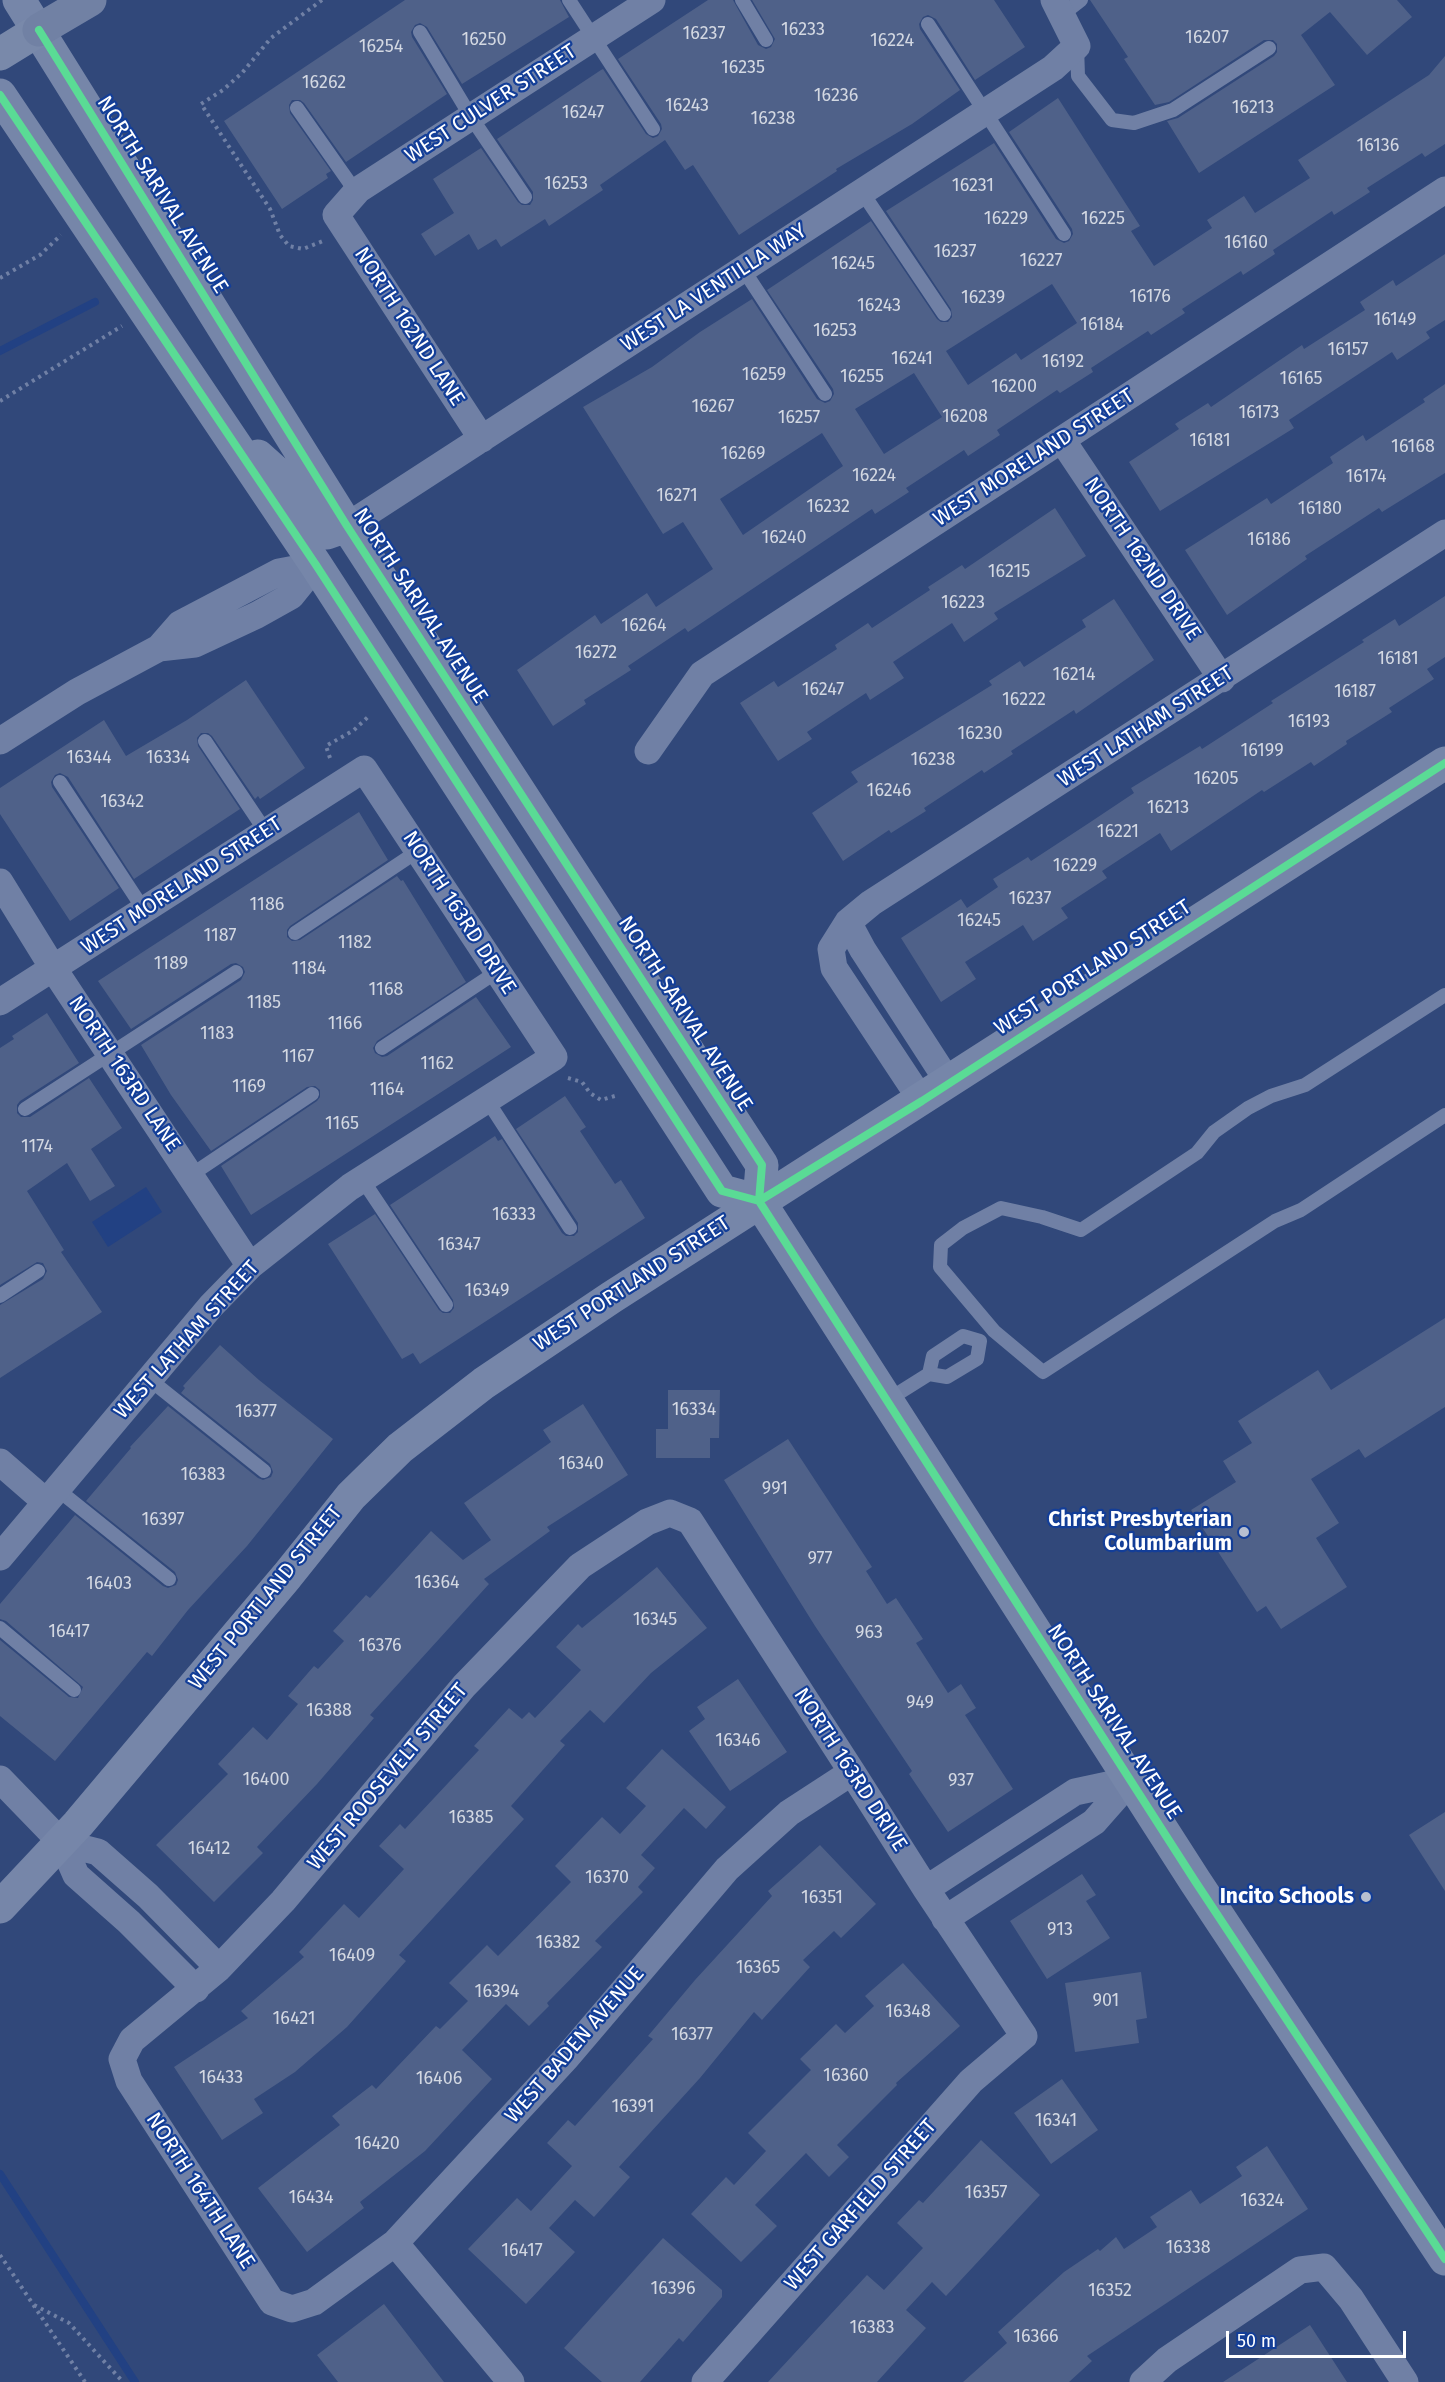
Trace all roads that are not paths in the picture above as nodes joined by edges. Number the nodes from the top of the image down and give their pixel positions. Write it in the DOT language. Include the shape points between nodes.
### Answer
graph roads {
  1 [pos="19,0"];
  2 [pos="90,0"];
  3 [pos="569,0"];
  4 [pos="652,0"];
  5 [pos="742,0"];
  6 [pos="1066,5"];
  7 [pos="928,24"];
  8 [pos="39,30"];
  9 [pos="420,33"];
  10 [pos="594,38"];
  11 [pos="766,40"];
  12 [pos="1077,46"];
  13 [pos="1269,48"];
  14 [pos="0,54"];
  15 [pos="0,95"];
  16 [pos="297,108"];
  17 [pos="986,112"];
  18 [pos="471,117"];
  19 [pos="653,129"];
  20 [pos="1445,190"];
  21 [pos="356,192"];
  22 [pos="862,192"];
  23 [pos="525,197"];
  24 [pos="336,215"];
  25 [pos="1064,234"];
  26 [pos="743,269"];
  27 [pos="944,314"];
  28 [pos="825,394"];
  29 [pos="227,434"];
  30 [pos="482,439"];
  31 [pos="1062,440"];
  32 [pos="347,526"];
  33 [pos="1445,533"];
  34 [pos="316,565"];
  35 [pos="1222,679"];
  36 [pos="0,741"];
  37 [pos="205,741"];
  38 [pos="648,751"];
  39 [pos="1445,763"];
  40 [pos="364,769"];
  41 [pos="512,781"];
  42 [pos="60,782"];
  43 [pos="266,832"];
  44 [pos="418,851"];
  45 [pos="0,882"];
  46 [pos="144,910"];
  47 [pos="848,922"];
  48 [pos="295,933"];
  49 [pos="53,968"];
  50 [pos="498,971"];
  51 [pos="236,972"];
  52 [pos="1445,995"];
  53 [pos="0,1002"];
  54 [pos="382,1048"];
  55 [pos="110,1054"];
  56 [pos="558,1067"];
  57 [pos="949,1083"];
  58 [pos="312,1094"];
  59 [pos="487,1100"];
  60 [pos="922,1101"];
  61 [pos="25,1109"];
  62 [pos="1445,1115"];
  63 [pos="191,1175"];
  64 [pos="362,1179"];
  65 [pos="759,1201"];
  66 [pos="570,1228"];
  67 [pos="250,1266"];
  68 [pos="38,1271"];
  69 [pos="0,1296"];
  70 [pos="446,1305"];
  71 [pos="994,1331"];
  72 [pos="980,1341"];
  73 [pos="928,1374"];
  74 [pos="149,1379"];
  75 [pos="886,1401"];
  76 [pos="0,1462"];
  77 [pos="264,1471"];
  78 [pos="51,1496"];
  79 [pos="670,1513"];
  80 [pos="0,1557"];
  81 [pos="169,1579"];
  82 [pos="0,1628"];
  83 [pos="74,1690"];
  84 [pos="852,1772"];
  85 [pos="0,1779"];
  86 [pos="1131,1780"];
  87 [pos="62,1843"];
  88 [pos="926,1889"];
  89 [pos="0,1907"];
  90 [pos="945,1919"];
  91 [pos="219,1968"];
  92 [pos="196,1989"];
  93 [pos="1024,2036"];
  94 [pos="122,2059"];
  95 [pos="395,2243"];
  96 [pos="1445,2259"];
  97 [pos="292,2309"];
  98 [pos="511,2382"];
  99 [pos="705,2382"];
  100 [pos="1143,2382"];
  101 [pos="1405,2382"];
  1 -- 8 [label="main road, NORTH SARIVAL AVENUE"];
  2 -- 8 [label="highway"];
  3 -- 10 [label="lane"];
  4 -- 10 [label="street, WEST CULVER STREET"];
  5 -- 11 [label="lane"];
  6 -- 12 [label="street"];
  7 -- 17 [label="lane"];
  8 -- 14 [label="main road"];
  8 -- 32 [label="main road, NORTH SARIVAL AVENUE"];
  9 -- 18 [label="lane"];
  10 -- 18 [label="street, WEST CULVER STREET"];
  10 -- 19 [label="lane"];
  12 -- 13 [label="lane" via="1078,76 1112,120 1134,123 1173,110"];
  12 -- 17 [label="street, WEST LA VENTILLA WAY" via="1053,68"];
  15 -- 29 [label="main road"];
  16 -- 21 [label="lane"];
  17 -- 22 [label="street, WEST LA VENTILLA WAY"];
  17 -- 25 [label="lane"];
  18 -- 21 [label="street, WEST CULVER STREET"];
  18 -- 23 [label="lane"];
  20 -- 31 [label="street, WEST MORELAND STREET"];
  21 -- 24 [label="street, WEST CULVER STREET"];
  22 -- 26 [label="street, WEST LA VENTILLA WAY"];
  22 -- 27 [label="lane"];
  24 -- 30 [label="street, NORTH 162ND LANE"];
  26 -- 28 [label="lane"];
  26 -- 30 [label="street, WEST LA VENTILLA WAY"];
  29 -- 32 [label="main road" via="266,461 287,482 323,531"];
  29 -- 34 [label="main road"];
  30 -- 32 [label="street, WEST LA VENTILLA WAY"];
  31 -- 35 [label="street, NORTH 162ND DRIVE"];
  31 -- 38 [label="street, WEST MORELAND STREET" via="702,674"];
  32 -- 41 [label="main road, NORTH SARIVAL AVENUE"];
  33 -- 35 [label="street, WEST LATHAM STREET"];
  34 -- 36 [label="street" via="279,572 180,624 159,648 77,692"];
  34 -- 41 [label="main road" via="330,561 361,581 436,699"];
  34 -- 65 [label="main road" via="722,1191"];
  35 -- 47 [label="street, WEST LATHAM STREET" via="871,903"];
  37 -- 43 [label="lane"];
  39 -- 57 [label="main road, WEST PORTLAND STREET"];
  40 -- 43 [label="street, WEST MORELAND STREET"];
  40 -- 44 [label="street, NORTH 163RD DRIVE"];
  41 -- 65 [label="main road, NORTH SARIVAL AVENUE" via="762,1165"];
  42 -- 46 [label="lane"];
  43 -- 46 [label="street, WEST MORELAND STREET"];
  44 -- 48 [label="lane"];
  44 -- 50 [label="street, NORTH 163RD DRIVE"];
  45 -- 49 [label="street, NORTH 163RD LANE"];
  46 -- 49 [label="street, WEST MORELAND STREET"];
  47 -- 57 [label="street"];
  47 -- 60 [label="street" via="831,949 834,968"];
  49 -- 53 [label="street, WEST MORELAND STREET"];
  49 -- 55 [label="street, NORTH 163RD LANE"];
  50 -- 54 [label="lane"];
  50 -- 56 [label="street, NORTH 163RD DRIVE"];
  51 -- 55 [label="lane"];
  52 -- 71 [label="lane" via="1305,1085 1248,1108 1214,1132 1197,1153 1081,1230 1000,1208 963,1228 941,1245 940,1267"];
  55 -- 61 [label="lane"];
  55 -- 63 [label="street, NORTH 163RD LANE"];
  56 -- 59 [label="street, WEST LATHAM STREET"];
  57 -- 60 [label="main road, WEST PORTLAND STREET"];
  58 -- 63 [label="lane"];
  59 -- 64 [label="street, WEST LATHAM STREET"];
  59 -- 66 [label="lane"];
  60 -- 65 [label="main road, WEST PORTLAND STREET"];
  62 -- 71 [label="lane" via="1043,1372"];
  63 -- 67 [label="street, NORTH 163RD LANE"];
  64 -- 67 [label="street, WEST LATHAM STREET"];
  64 -- 70 [label="lane"];
  65 -- 75 [label="main road, NORTH SARIVAL AVENUE"];
  65 -- 87 [label="main road, WEST PORTLAND STREET" via="484,1383 400,1448 351,1496"];
  67 -- 74 [label="street, WEST LATHAM STREET"];
  68 -- 69 [label="lane"];
  71 -- 72 [label="lane"];
  72 -- 73 [label="lane" via="963,1336 933,1356"];
  72 -- 73 [label="lane" via="977,1359 948,1377"];
  73 -- 75 [label="lane"];
  74 -- 77 [label="lane"];
  74 -- 78 [label="street, WEST LATHAM STREET"];
  75 -- 86 [label="main road, NORTH SARIVAL AVENUE"];
  76 -- 78 [label="street"];
  78 -- 80 [label="street, WEST LATHAM STREET"];
  78 -- 81 [label="lane"];
  79 -- 84 [label="street, NORTH 163RD DRIVE" via="690,1521"];
  79 -- 91 [label="street, WEST ROOSEVELT STREET" via="647,1522 580,1566 464,1686 283,1901"];
  82 -- 83 [label="lane"];
  84 -- 88 [label="street, NORTH 163RD DRIVE"];
  84 -- 95 [label="street, WEST BADEN AVENUE" via="789,1813 727,1869 567,2057"];
  85 -- 87 [label="street"];
  86 -- 88 [label="street" via="1076,1792"];
  86 -- 90 [label="street" via="1094,1822"];
  86 -- 96 [label="main road, NORTH SARIVAL AVENUE"];
  87 -- 89 [label="main road, WEST PORTLAND STREET"];
  87 -- 91 [label="street" via="98,1852"];
  87 -- 92 [label="street" via="76,1875"];
  88 -- 90 [label="street, NORTH 163RD DRIVE"];
  90 -- 93 [label="street, NORTH 163RD DRIVE"];
  91 -- 92 [label="street, WEST ROOSEVELT STREET"];
  92 -- 94 [label="street, WEST ROOSEVELT STREET" via="132,2040"];
  93 -- 99 [label="street, WEST GARFIELD STREET" via="971,2081"];
  94 -- 97 [label="street, NORTH 164TH LANE" via="129,2081 272,2302"];
  95 -- 97 [label="street, WEST BADEN AVENUE" via="314,2302"];
  95 -- 98 [label="street"];
  100 -- 101 [label="street" via="1167,2360 1300,2270 1324,2267 1351,2299"];
}
